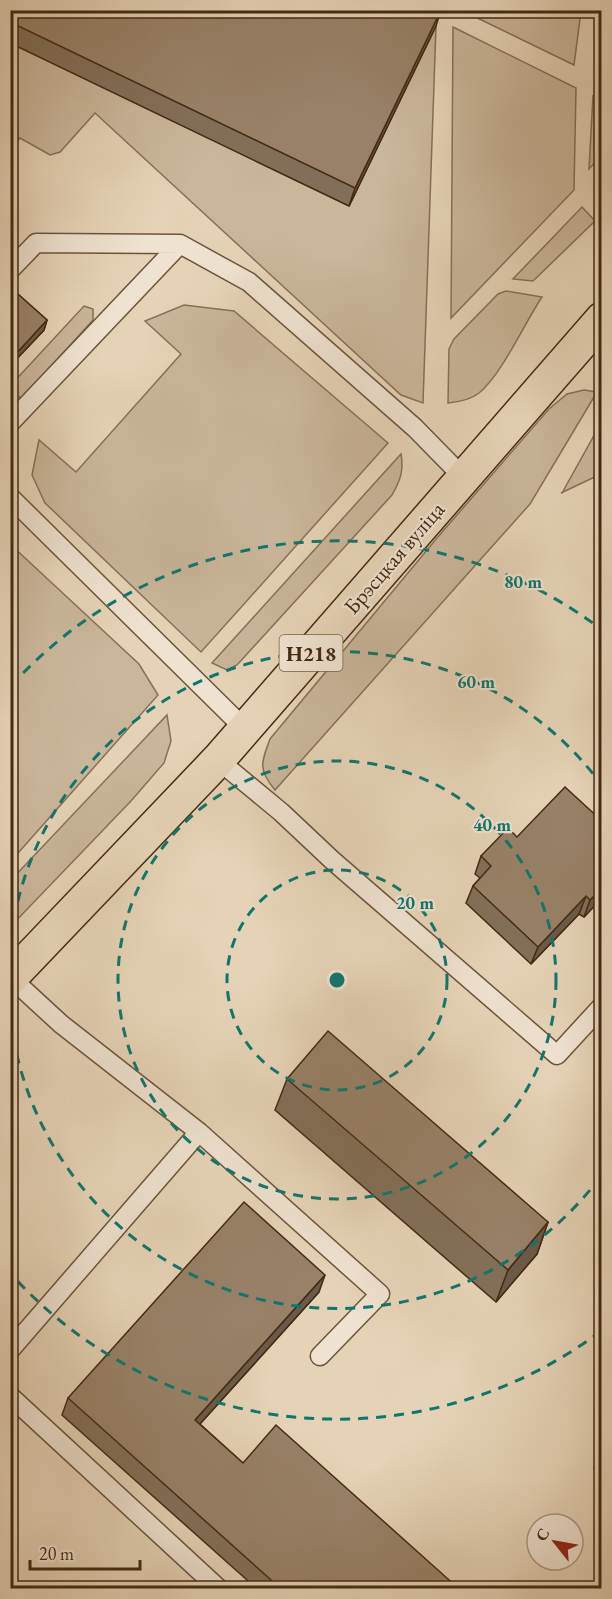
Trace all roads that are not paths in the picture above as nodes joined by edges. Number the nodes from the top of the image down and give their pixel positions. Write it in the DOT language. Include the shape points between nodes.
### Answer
graph roads {
  1 [pos="180,244"];
  2 [pos="10,270"];
  3 [pos="600,323"];
  4 [pos="10,423"];
  5 [pos="464,478"];
  6 [pos="10,498"];
  7 [pos="244,729"];
  8 [pos="218,760"];
  9 [pos="10,978"];
  10 [pos="602,1006"];
  11 [pos="199,1132"];
  12 [pos="10,1350"];
  13 [pos="320,1356"];
  14 [pos="10,1396"];
  15 [pos="218,1588"];
  1 -- 2 [label="lane" via="36,243"];
  1 -- 4 [label="lane"];
  1 -- 5 [label="lane" via="249,282 415,428"];
  3 -- 5 [label="main road, Брэсцкая вуліца / Н218"];
  5 -- 7 [label="main road, Брэсцкая вуліца / Н218"];
  6 -- 7 [label="lane"];
  7 -- 8 [label="main road, Брэсцкая вуліца / Н218"];
  8 -- 9 [label="main road, Брэсцкая вуліца / Н218"];
  8 -- 10 [label="lane" via="557,1055"];
  9 -- 11 [label="lane" via="61,1024"];
  11 -- 12 [label="lane"];
  11 -- 13 [label="lane" via="380,1294"];
  14 -- 15 [label="lane"];
}
